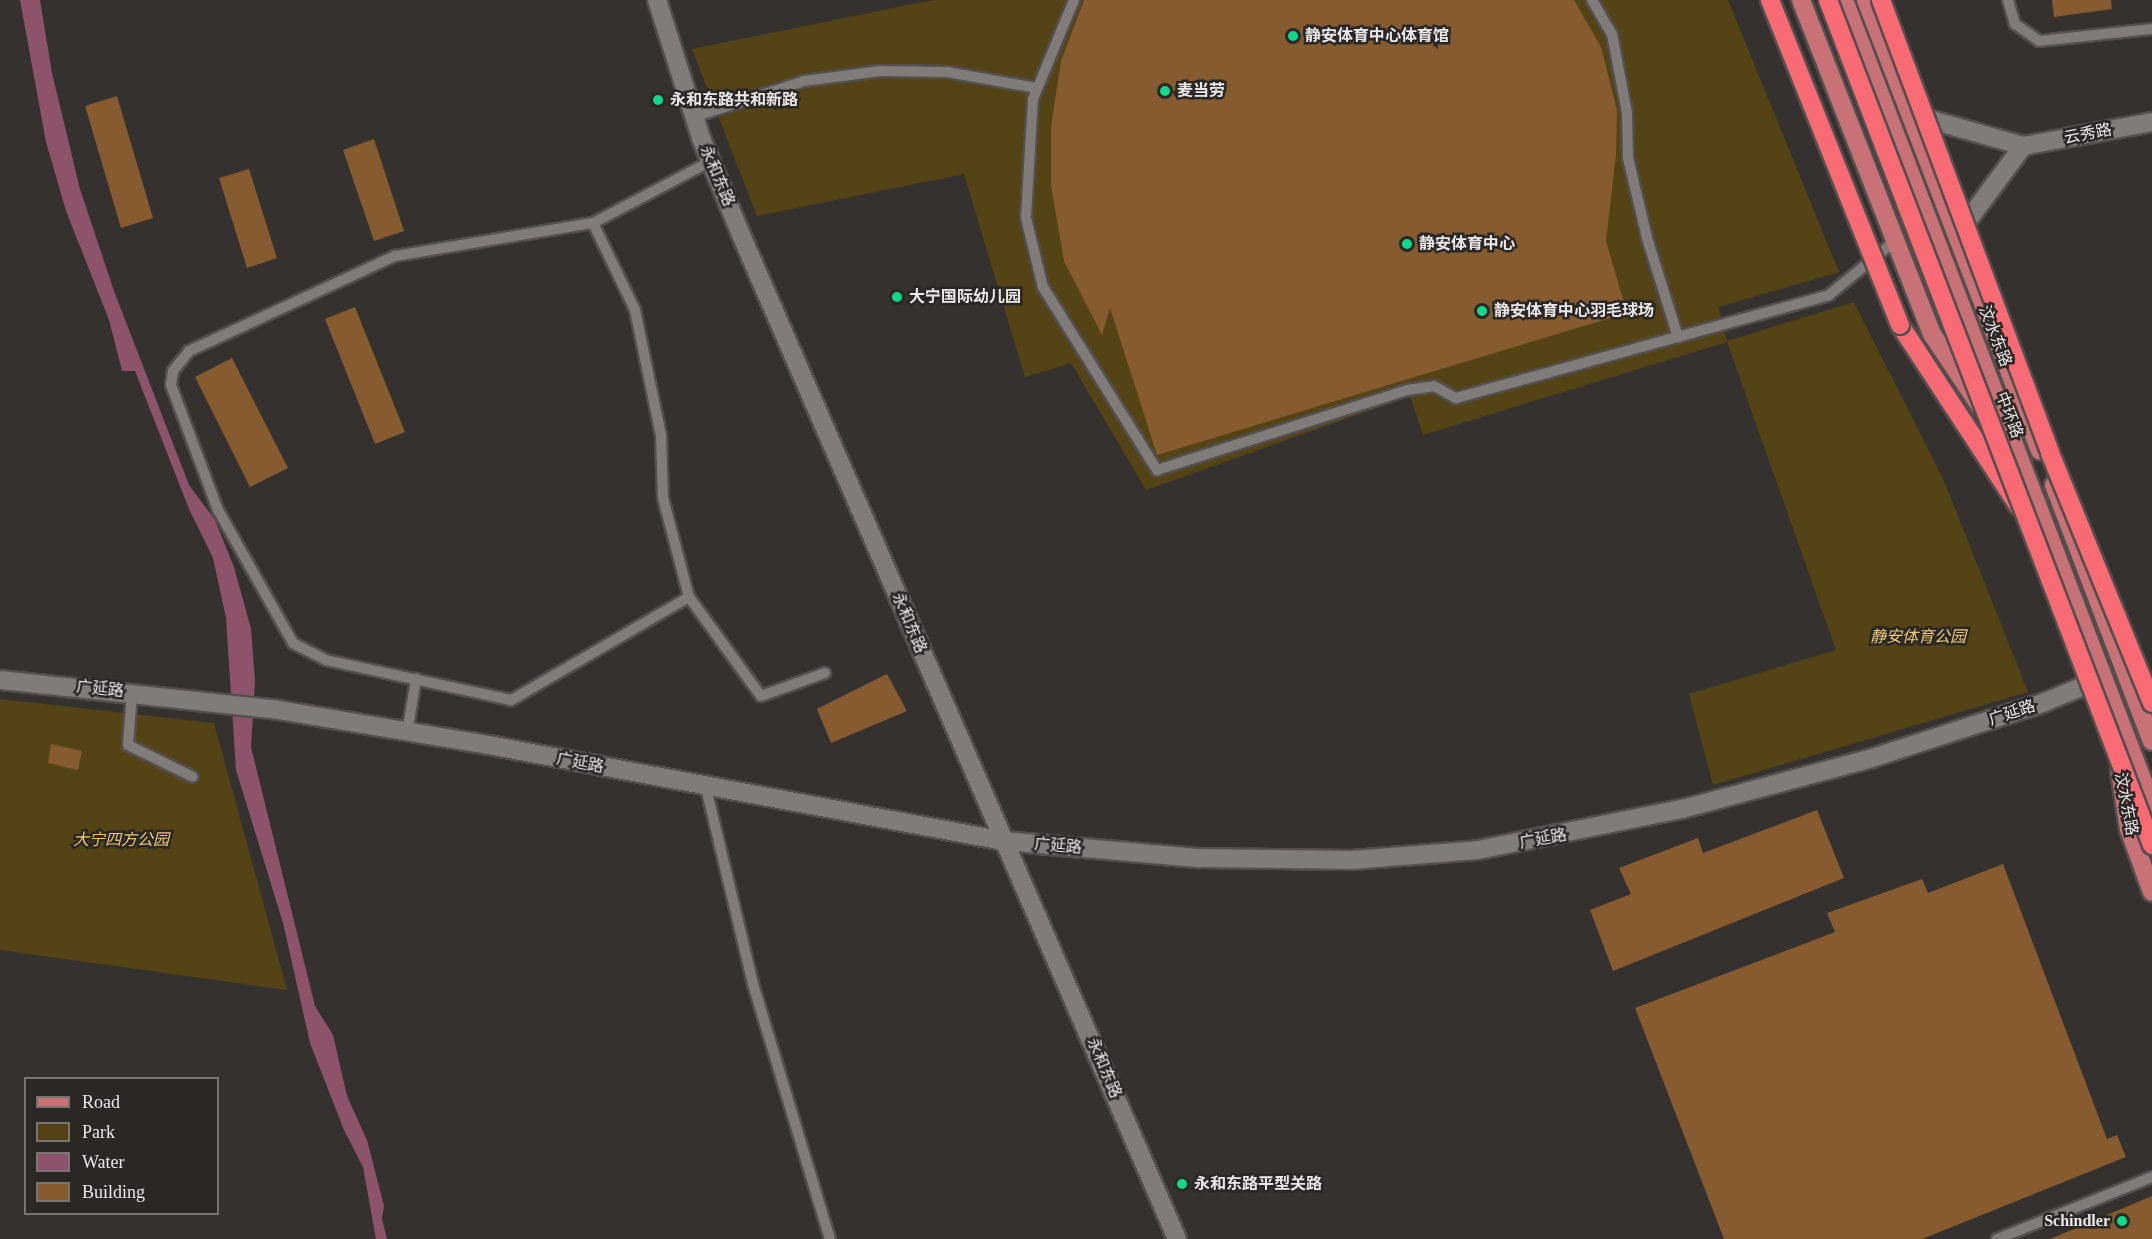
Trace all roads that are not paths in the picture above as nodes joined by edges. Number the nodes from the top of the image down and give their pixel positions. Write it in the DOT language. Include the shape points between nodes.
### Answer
graph roads {
  1 [pos="657,0"];
  2 [pos="1074,0"];
  3 [pos="1592,0"];
  4 [pos="1770,0"];
  5 [pos="1801,0"];
  6 [pos="1828,0"];
  7 [pos="1844,0"];
  8 [pos="1866,0"];
  9 [pos="1881,0"];
  10 [pos="1890,0"];
  11 [pos="2008,0"];
  12 [pos="2152,29"];
  13 [pos="1037,88"];
  14 [pos="1911,114"];
  15 [pos="694,117"];
  16 [pos="2152,122"];
  17 [pos="2023,146"];
  18 [pos="711,161"];
  19 [pos="593,224"];
  20 [pos="1957,235"];
  21 [pos="1895,241"];
  22 [pos="1678,337"];
  23 [pos="2050,453"];
  24 [pos="2027,478"];
  25 [pos="2032,524"];
  26 [pos="690,597"];
  27 [pos="2125,670"];
  28 [pos="825,673"];
  29 [pos="2105,678"];
  30 [pos="416,679"];
  31 [pos="0,680"];
  32 [pos="132,693"];
  33 [pos="2152,703"];
  34 [pos="2152,711"];
  35 [pos="406,733"];
  36 [pos="2152,741"];
  37 [pos="193,777"];
  38 [pos="706,788"];
  39 [pos="2152,806"];
  40 [pos="1004,842"];
  41 [pos="2152,844"];
  42 [pos="2152,892"];
  43 [pos="2152,1177"];
  44 [pos="830,1239"];
  45 [pos="1177,1239"];
  46 [pos="1997,1239"];
  1 -- 15 [label="street, 永和东路"];
  2 -- 13 [label="lane"];
  3 -- 22 [label="lane" via="1612,34 1627,113 1628,159 1647,238"];
  4 -- 25 [label="highway, bridge" via="1900,325 1984,458"];
  5 -- 21 [label="main road, 汶水东路"];
  6 -- 25 [label="highway, 中环路, bridge"];
  7 -- 24 [label="main road, 汶水东路"];
  8 -- 14 [label="main road, 汶水东路"];
  9 -- 23 [label="highway, 中环路, bridge"];
  10 -- 23 [label="highway, bridge" via="2030,385"];
  11 -- 12 [label="lane" via="2015,24 2039,41"];
  13 -- 15 [label="lane" via="946,72 880,71 804,81"];
  13 -- 22 [label="lane" via="1028,155 1026,218 1043,287 1156,470 1407,390 1434,386 1456,398"];
  14 -- 17 [label="street"];
  14 -- 20 [label="main road, 汶水东路"];
  15 -- 18 [label="street, 永和东路"];
  16 -- 17 [label="street, 云秀路"];
  17 -- 20 [label="street"];
  18 -- 19 [label="lane"];
  18 -- 40 [label="street, 永和东路"];
  19 -- 26 [label="lane" via="635,310 662,435 663,498"];
  19 -- 30 [label="lane" via="395,256 189,351 173,371 171,392 218,510 293,643 326,660"];
  20 -- 27 [label="main road, 汶水东路"];
  21 -- 22 [label="lane" via="1829,295"];
  21 -- 24 [label="main road, 汶水东路" via="1932,334"];
  23 -- 33 [label="highway, 中环路, bridge"];
  24 -- 29 [label="main road, 汶水东路"];
  25 -- 41 [label="highway, 中环路, bridge"];
  26 -- 28 [label="lane" via="761,696"];
  26 -- 30 [label="lane" via="511,700"];
  27 -- 34 [label="main road, 汶水东路"];
  27 -- 36 [label="main road, 汶水东路"];
  29 -- 39 [label="main road, 汶水东路"];
  29 -- 40 [label="street, 广延路" via="2045,702 1872,758 1682,809 1478,850 1352,860 1200,858"];
  29 -- 42 [label="main road, 汶水东路" via="2129,829"];
  30 -- 35 [label="lane"];
  31 -- 32 [label="street, 广延路"];
  32 -- 35 [label="street, 广延路" via="209,700"];
  32 -- 37 [label="lane" via="128,745"];
  35 -- 38 [label="street, 广延路"];
  38 -- 40 [label="street, 广延路"];
  38 -- 44 [label="lane" via="753,984"];
  40 -- 45 [label="street, 永和东路"];
  43 -- 46 [label="lane"];
}
